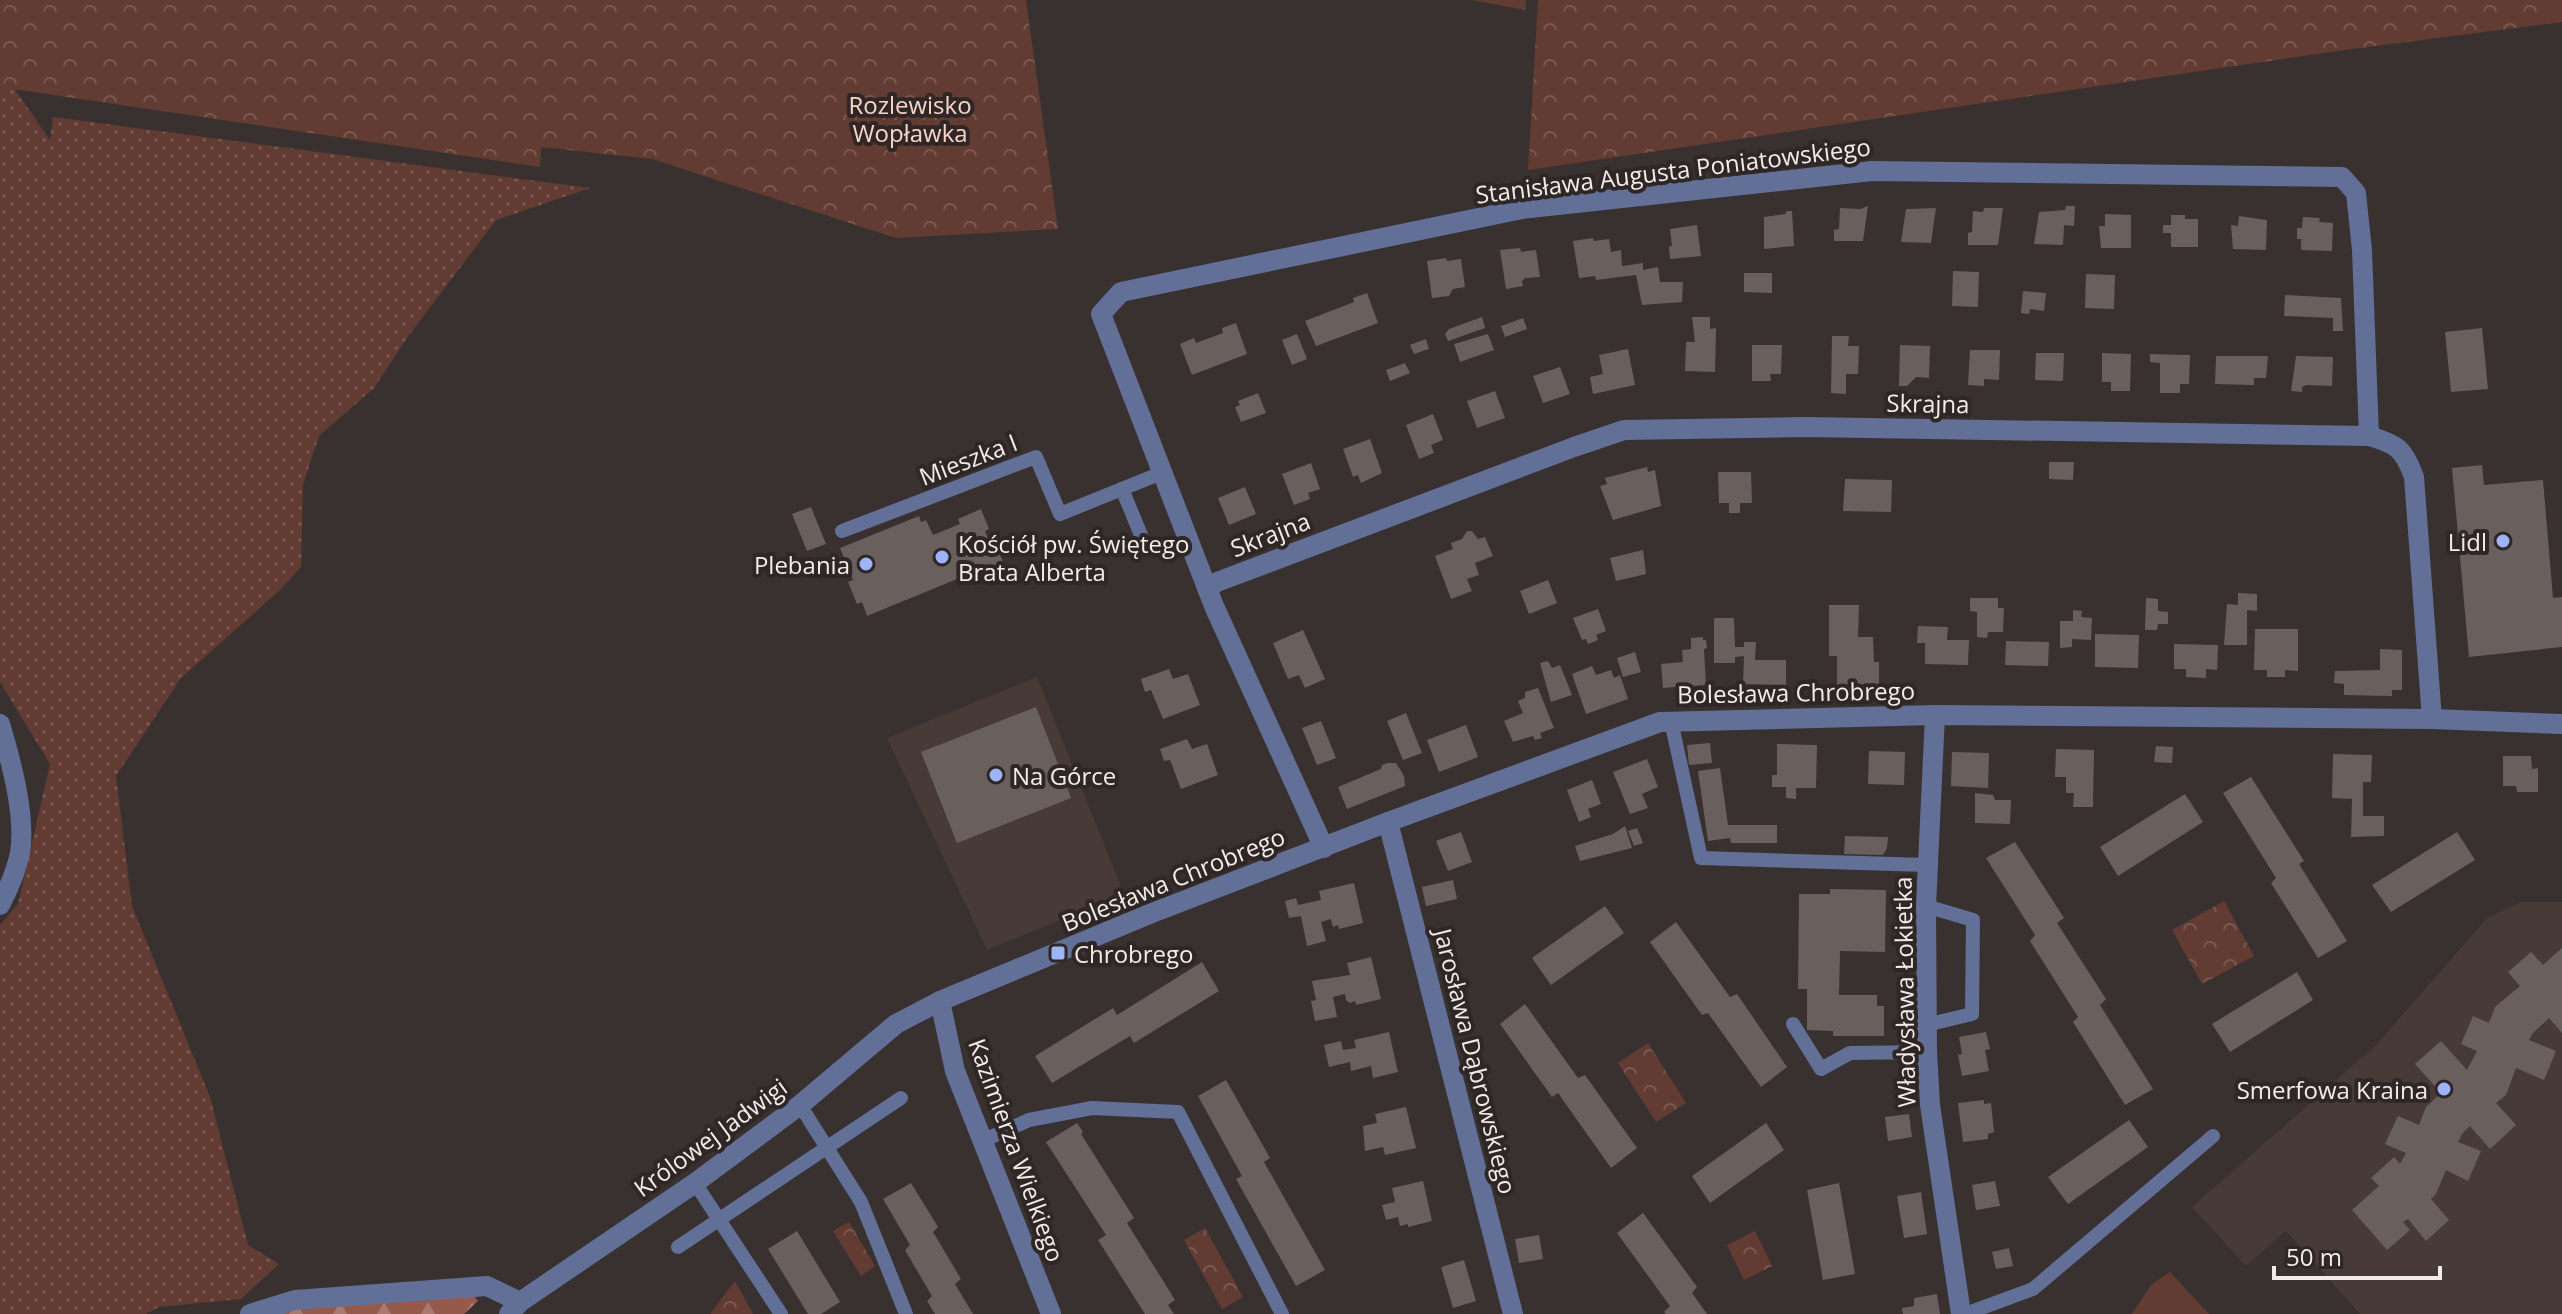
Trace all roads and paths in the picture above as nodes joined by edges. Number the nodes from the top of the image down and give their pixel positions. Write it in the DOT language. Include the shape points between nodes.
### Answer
graph roads {
  1 [pos="2369,436"];
  2 [pos="1164,472"];
  3 [pos="1122,489"];
  4 [pos="842,531"];
  5 [pos="1141,535"];
  6 [pos="1207,588"];
  7 [pos="1935,715"];
  8 [pos="2432,719"];
  9 [pos="1671,721"];
  10 [pos="0,724"];
  11 [pos="2562,724"];
  12 [pos="1388,822"];
  13 [pos="1324,848"];
  14 [pos="1927,865"];
  15 [pos="0,905"];
  16 [pos="1926,906"];
  17 [pos="940,1001"];
  18 [pos="1793,1024"];
  19 [pos="1926,1025"];
  20 [pos="1927,1052"];
  21 [pos="901,1098"];
  22 [pos="800,1105"];
  23 [pos="2213,1136"];
  24 [pos="982,1141"];
  25 [pos="827,1148"];
  26 [pos="695,1183"];
  27 [pos="719,1220"];
  28 [pos="678,1247"];
  29 [pos="515,1308"];
  30 [pos="250,1314"];
  31 [pos="781,1314"];
  32 [pos="906,1314"];
  33 [pos="1051,1314"];
  34 [pos="1282,1314"];
  35 [pos="1513,1314"];
  36 [pos="1963,1314"];
  1 -- 2 [label="street, Stanisława Augusta Poniatowskiego" via="2362,250 2356,193 2342,177 1872,171 1522,209 1121,292 1101,314"];
  1 -- 6 [label="street, Skrajna" via="1805,427 1624,430"];
  1 -- 8 [label="street, Skrajna" via="2400,449 2414,477"];
  2 -- 3 [label="lane, Mieszka I"];
  2 -- 6 [label="street, Stanisława Augusta Poniatowskiego"];
  3 -- 4 [label="lane, Mieszka I" via="1060,514 1036,457"];
  3 -- 5 [label="lane"];
  6 -- 13 [label="street, Stanisława Augusta Poniatowskiego"];
  7 -- 8 [label="street, Bolesława Chrobrego"];
  7 -- 9 [label="street, Bolesława Chrobrego"];
  7 -- 14 [label="street, Władysława Łokietka"];
  8 -- 11 [label="street, Bolesława Chrobrego"];
  9 -- 12 [label="street, Bolesława Chrobrego"];
  9 -- 14 [label="lane" via="1701,858"];
  10 -- 15 [label="street" via="16,793 20,850"];
  12 -- 13 [label="street, Bolesława Chrobrego"];
  12 -- 35 [label="street, Jarosława Dąbrowskiego"];
  13 -- 17 [label="street, Bolesława Chrobrego"];
  14 -- 16 [label="street, Władysława Łokietka"];
  16 -- 19 [label="street, Władysława Łokietka"];
  16 -- 19 [label="lane" via="1973,920 1972,1014"];
  17 -- 22 [label="street, Królowej Jadwigi" via="896,1024"];
  17 -- 24 [label="street, Kazimierza Wielkiego" via="955,1071"];
  18 -- 20 [label="lane" via="1821,1069 1850,1053"];
  19 -- 20 [label="street, Władysława Łokietka"];
  20 -- 36 [label="street, Władysława Łokietka" via="1930,1105"];
  21 -- 25 [label="lane"];
  22 -- 25 [label="lane"];
  22 -- 26 [label="street, Królowej Jadwigi"];
  23 -- 36 [label="lane" via="2033,1289"];
  24 -- 33 [label="street, Kazimierza Wielkiego"];
  24 -- 34 [label="lane" via="1029,1120 1092,1108 1178,1112"];
  25 -- 27 [label="lane"];
  25 -- 32 [label="lane" via="861,1202"];
  26 -- 27 [label="lane"];
  26 -- 29 [label="street, Królowej Jadwigi"];
  27 -- 28 [label="lane"];
  27 -- 31 [label="lane"];
  29 -- 30 [label="street" via="487,1286 295,1300"];
}
